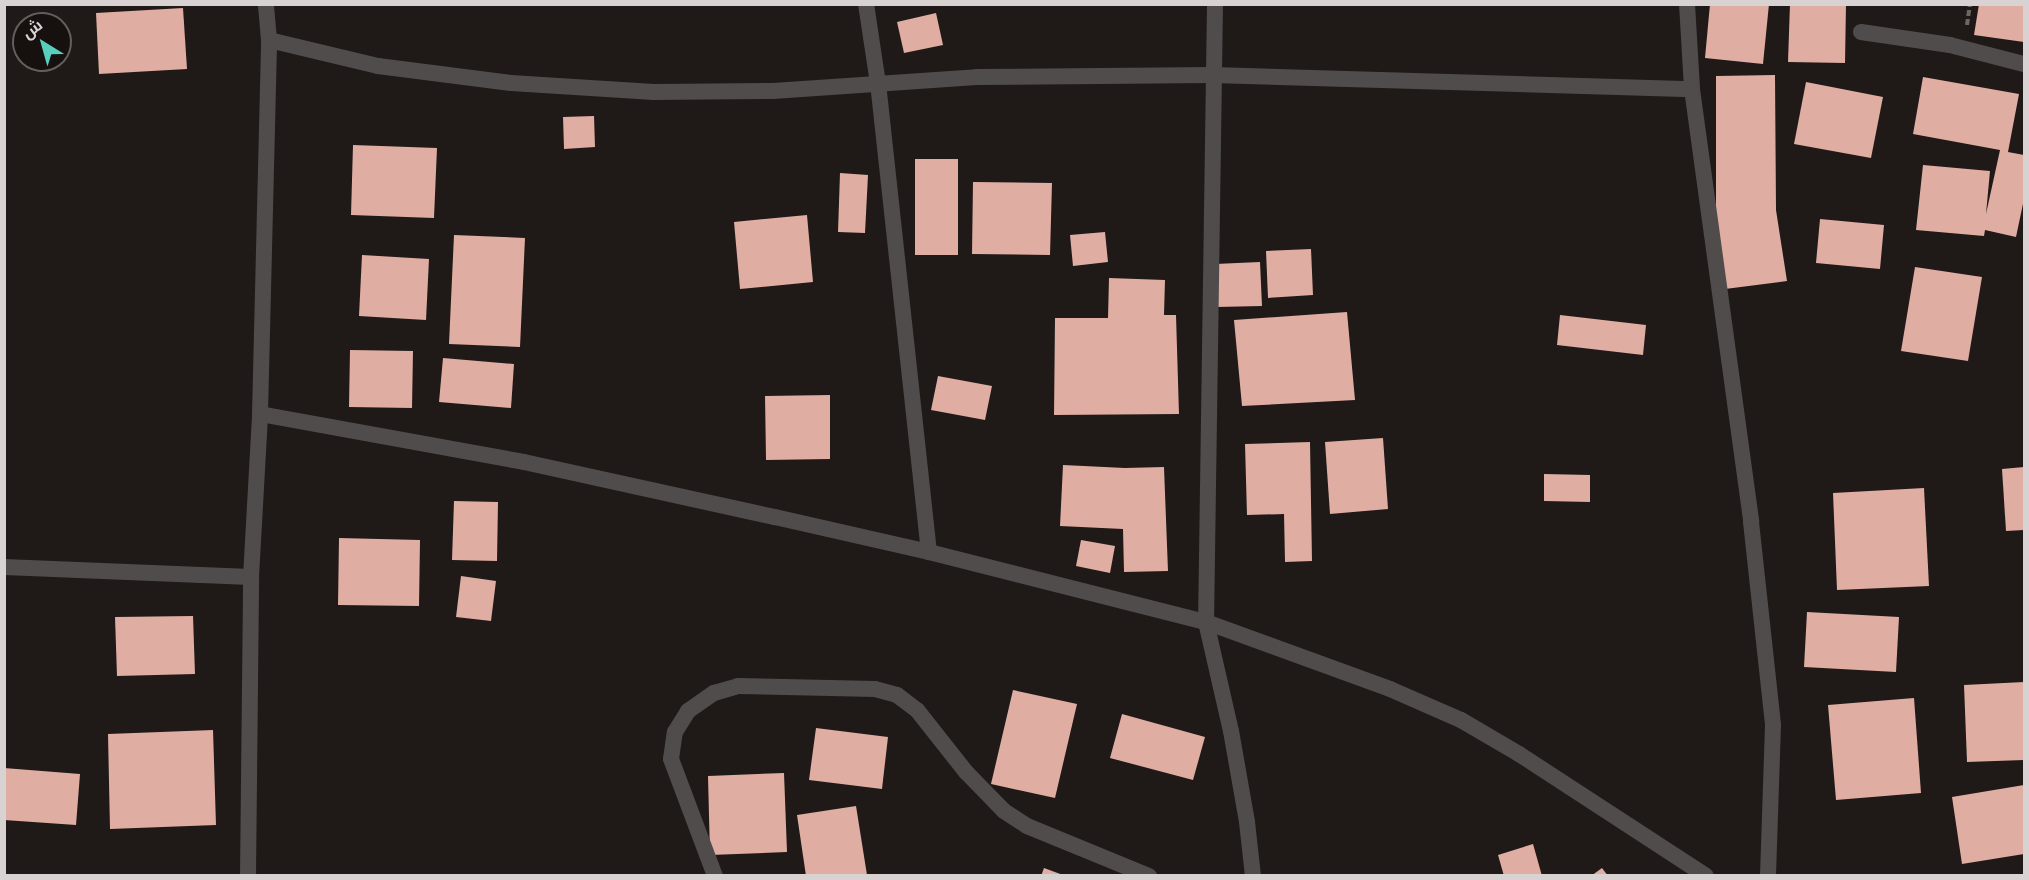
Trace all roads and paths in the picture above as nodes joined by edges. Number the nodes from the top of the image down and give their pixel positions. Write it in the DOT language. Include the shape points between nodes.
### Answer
graph roads {
  1 [pos="266,4"];
  2 [pos="866,4"];
  3 [pos="1215,4"];
  4 [pos="1687,4"];
  5 [pos="1861,32"];
  6 [pos="269,40"];
  7 [pos="2025,64"];
  8 [pos="1212,75"];
  9 [pos="878,83"];
  10 [pos="1692,89"];
  11 [pos="260,414"];
  12 [pos="928,552"];
  13 [pos="4,567"];
  14 [pos="251,577"];
  15 [pos="1206,622"];
  16 [pos="248,876"];
  17 [pos="715,876"];
  18 [pos="1149,876"];
  19 [pos="1253,876"];
  20 [pos="1706,876"];
  21 [pos="1768,876"];
  1 -- 6 [label="street"];
  2 -- 9 [label="street"];
  3 -- 8 [label="street"];
  4 -- 10 [label="street"];
  5 -- 7 [label="street" via="1950,45"];
  6 -- 9 [label="street" via="378,66 511,83 654,92 773,91"];
  6 -- 11 [label="street"];
  8 -- 9 [label="street" via="976,77"];
  8 -- 10 [label="street"];
  8 -- 15 [label="street"];
  9 -- 12 [label="street"];
  10 -- 21 [label="street" via="1751,522 1773,725"];
  11 -- 12 [label="street" via="524,462"];
  11 -- 14 [label="street"];
  12 -- 15 [label="street"];
  13 -- 14 [label="street"];
  14 -- 16 [label="street"];
  15 -- 19 [label="street" via="1231,731"];
  15 -- 20 [label="street" via="1390,689 1461,720"];
  17 -- 18 [label="street" via="671,759 675,732 688,711 714,693 738,686 875,689 897,695 916,710 966,772 1004,811 1027,826"];
}
